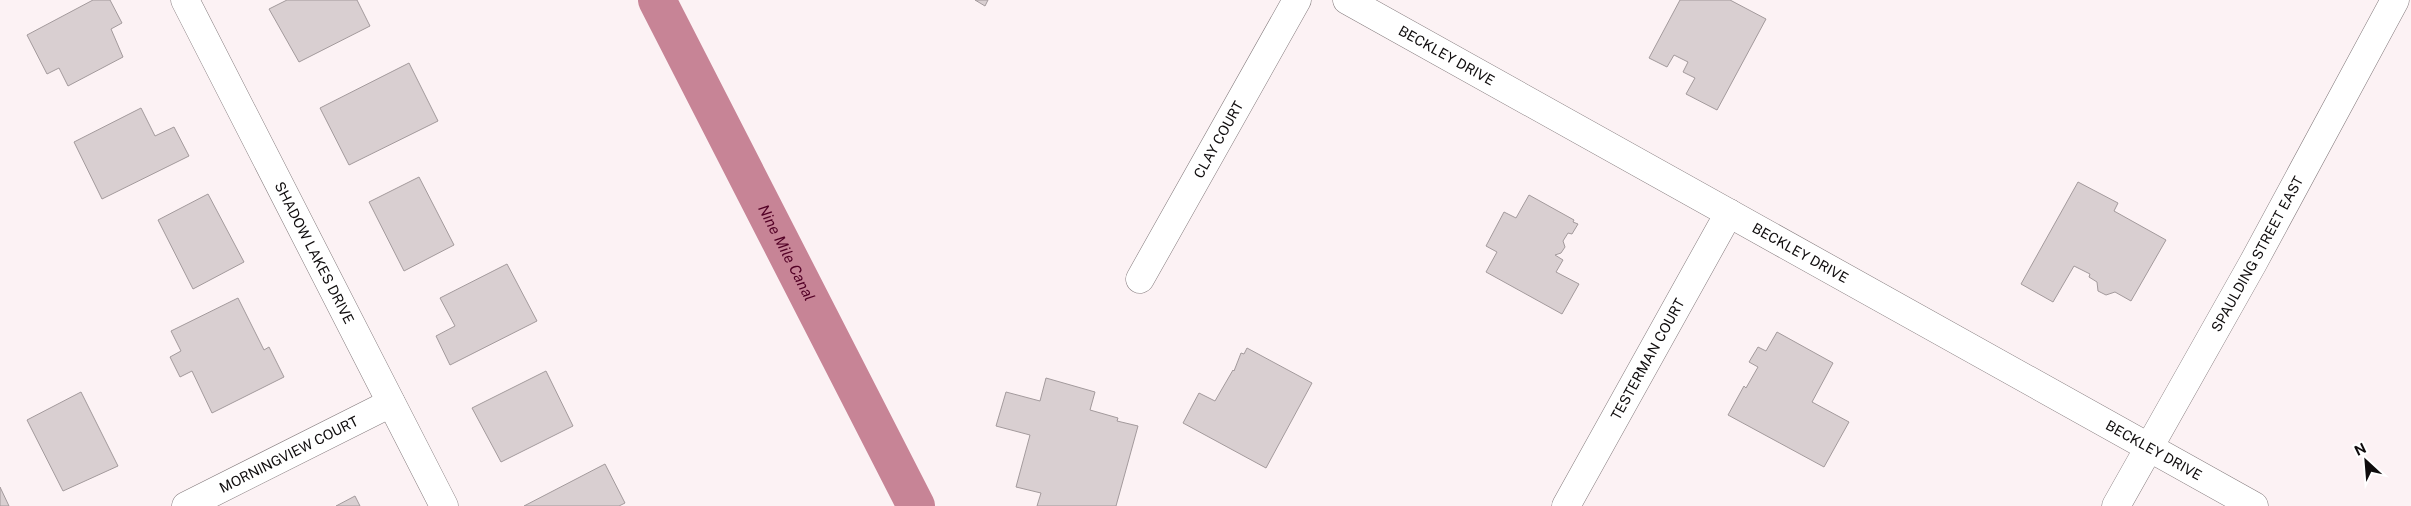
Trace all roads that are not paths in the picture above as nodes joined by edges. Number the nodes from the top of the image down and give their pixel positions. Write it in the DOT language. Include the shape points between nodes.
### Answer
graph roads {
  1 [pos="185,0"];
  2 [pos="1297,0"];
  3 [pos="1347,0"];
  4 [pos="2396,0"];
  5 [pos="1729,213"];
  6 [pos="1140,279"];
  7 [pos="391,403"];
  8 [pos="2149,446"];
  9 [pos="186,506"];
  10 [pos="444,506"];
  11 [pos="1566,506"];
  12 [pos="2116,506"];
  13 [pos="2254,506"];
  1 -- 7 [label="street, SHADOW LAKES DRIVE"];
  2 -- 6 [label="street, CLAY COURT"];
  3 -- 5 [label="street, BECKLEY DRIVE"];
  4 -- 8 [label="street, SPAULDING STREET EAST"];
  5 -- 8 [label="street, BECKLEY DRIVE"];
  5 -- 11 [label="street, TESTERMAN COURT"];
  7 -- 9 [label="street, MORNINGVIEW COURT"];
  7 -- 10 [label="street, SHADOW LAKES DRIVE"];
  8 -- 12 [label="street, SPAULDING STREET EAST"];
  8 -- 13 [label="street, BECKLEY DRIVE"];
}
